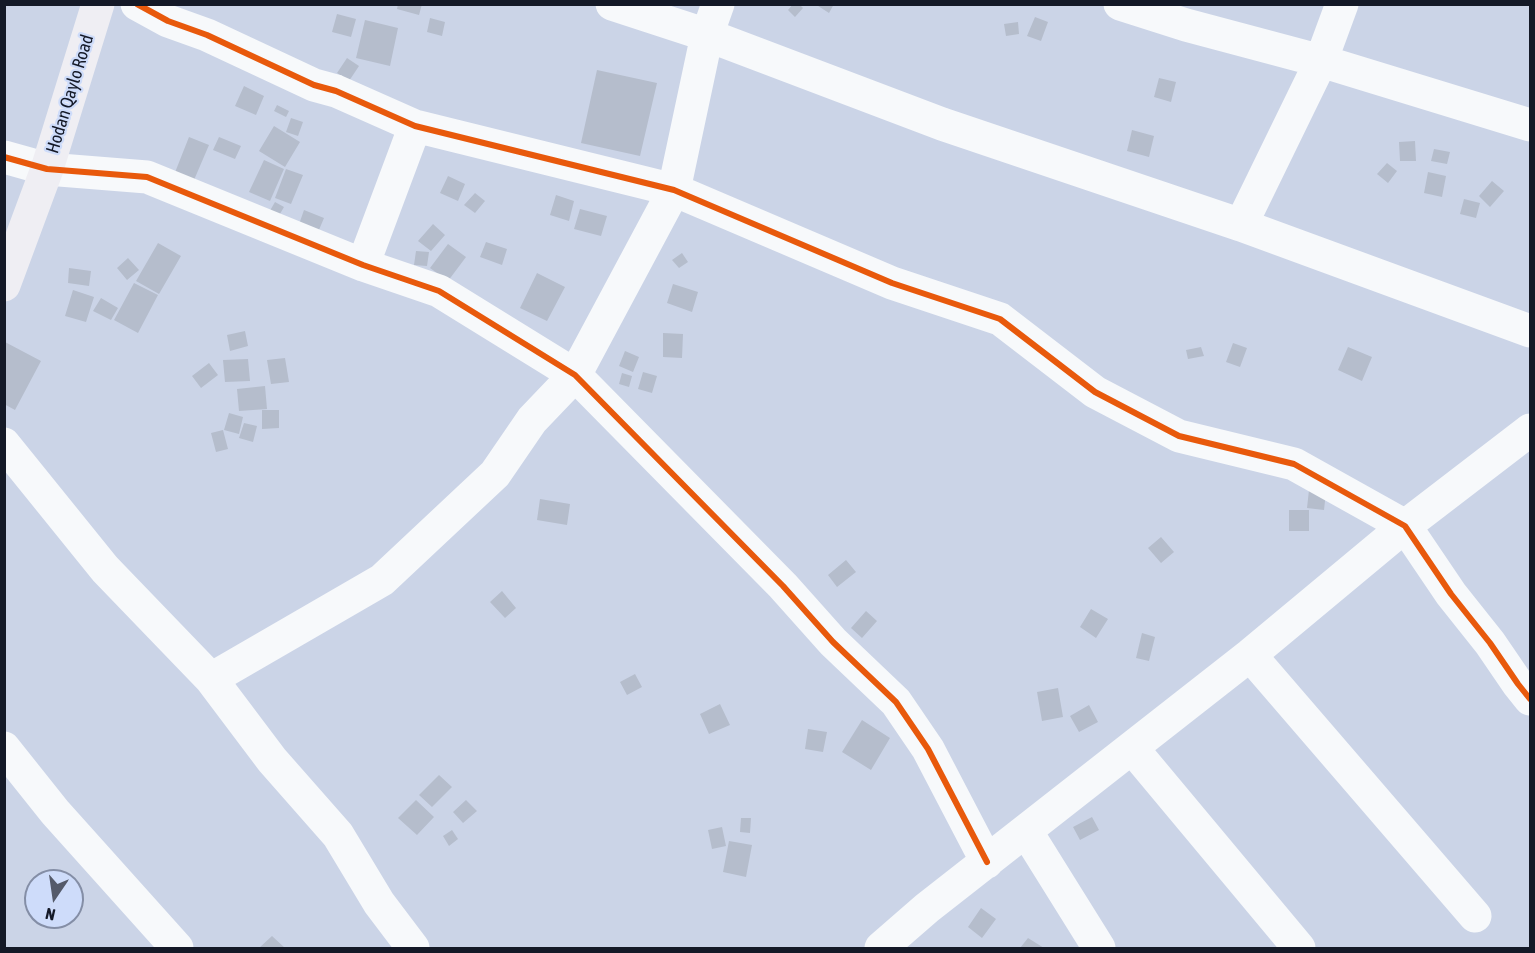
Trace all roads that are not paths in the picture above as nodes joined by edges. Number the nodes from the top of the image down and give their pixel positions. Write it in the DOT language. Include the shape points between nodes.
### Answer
graph roads {
  1 [pos="98,4"];
  2 [pos="137,4"];
  3 [pos="612,4"];
  4 [pos="1120,4"];
  5 [pos="1342,4"];
  6 [pos="712,20"];
  7 [pos="1321,62"];
  8 [pos="1530,125"];
  9 [pos="415,126"];
  10 [pos="4,157"];
  11 [pos="47,169"];
  12 [pos="674,190"];
  13 [pos="1241,225"];
  14 [pos="363,265"];
  15 [pos="4,285"];
  16 [pos="1530,331"];
  17 [pos="574,375"];
  18 [pos="1530,430"];
  19 [pos="4,444"];
  20 [pos="1405,526"];
  21 [pos="1250,655"];
  22 [pos="211,679"];
  23 [pos="1530,699"];
  24 [pos="4,748"];
  25 [pos="1132,748"];
  26 [pos="1026,831"];
  27 [pos="987,862"];
  28 [pos="1475,916"];
  29 [pos="177,948"];
  30 [pos="413,948"];
  31 [pos="881,948"];
  32 [pos="1099,948"];
  33 [pos="1299,948"];
  1 -- 11 [label="street, Hodan Qaylo Road"];
  2 -- 9 [label="street" via="168,21"];
  3 -- 6 [label="street"];
  4 -- 7 [label="street"];
  5 -- 7 [label="street"];
  6 -- 12 [label="street"];
  6 -- 13 [label="street" via="942,124"];
  7 -- 8 [label="street"];
  7 -- 13 [label="street"];
  9 -- 12 [label="street"];
  9 -- 14 [label="street"];
  10 -- 11 [label="street"];
  11 -- 14 [label="street" via="147,177"];
  11 -- 15 [label="street, Hodan Qaylo Road"];
  12 -- 17 [label="street"];
  12 -- 20 [label="street" via="892,283 1000,319 1095,392 1179,436 1294,464"];
  13 -- 16 [label="street"];
  14 -- 17 [label="street" via="439,291"];
  17 -- 22 [label="street" via="532,420 495,474 382,580"];
  17 -- 27 [label="street" via="896,702 928,749"];
  18 -- 20 [label="street"];
  19 -- 22 [label="street" via="105,569"];
  20 -- 21 [label="street"];
  20 -- 23 [label="street"];
  21 -- 25 [label="street"];
  21 -- 28 [label="street"];
  22 -- 30 [label="street" via="272,760 338,835 379,903"];
  24 -- 29 [label="street" via="55,813"];
  25 -- 26 [label="street"];
  25 -- 33 [label="street"];
  26 -- 27 [label="street"];
  26 -- 32 [label="street"];
  27 -- 31 [label="street"];
}
